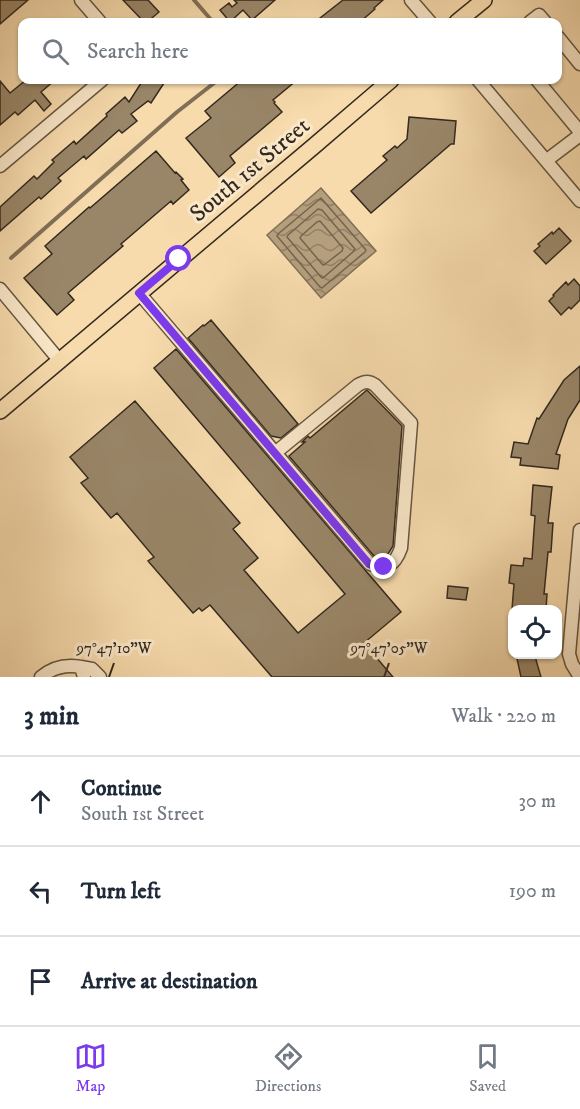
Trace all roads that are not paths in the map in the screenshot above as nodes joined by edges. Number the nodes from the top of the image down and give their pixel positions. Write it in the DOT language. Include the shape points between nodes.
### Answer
graph roads {
  1 [pos="81,0"];
  2 [pos="411,0"];
  3 [pos="484,0"];
  4 [pos="97,18"];
  5 [pos="427,18"];
  6 [pos="463,18"];
  7 [pos="562,42"];
  8 [pos="580,64"];
  9 [pos="97,84"];
  10 [pos="386,84"];
  11 [pos="481,84"];
  12 [pos="540,84"];
  13 [pos="580,133"];
  14 [pos="547,160"];
  15 [pos="0,165"];
  16 [pos="580,201"];
  17 [pos="0,290"];
  18 [pos="139,293"];
  19 [pos="59,360"];
  20 [pos="0,411"];
  21 [pos="275,453"];
  22 [pos="580,530"];
  23 [pos="83,672"];
  24 [pos="41,677"];
  25 [pos="100,677"];
  26 [pos="580,677"];
  1 -- 4 [label="street"];
  2 -- 5 [label="street"];
  3 -- 6 [label="main road"];
  7 -- 8 [label="street"];
  9 -- 15 [label="street"];
  10 -- 18 [label="main road, South 1st Street"];
  11 -- 14 [label="street"];
  12 -- 13 [label="street"];
  13 -- 14 [label="street"];
  14 -- 16 [label="street"];
  17 -- 19 [label="street"];
  18 -- 19 [label="main road, South 1st Street"];
  18 -- 21 [label="street"];
  19 -- 20 [label="main road, South 1st Street"];
  21 -- 21 [label="street" via="369,564 384,567 397,559 411,423 375,385 358,385"];
  22 -- 26 [label="street" via="569,654"];
  23 -- 24 [label="street" via="68,664"];
  23 -- 25 [label="street" via="92,669"];
}
